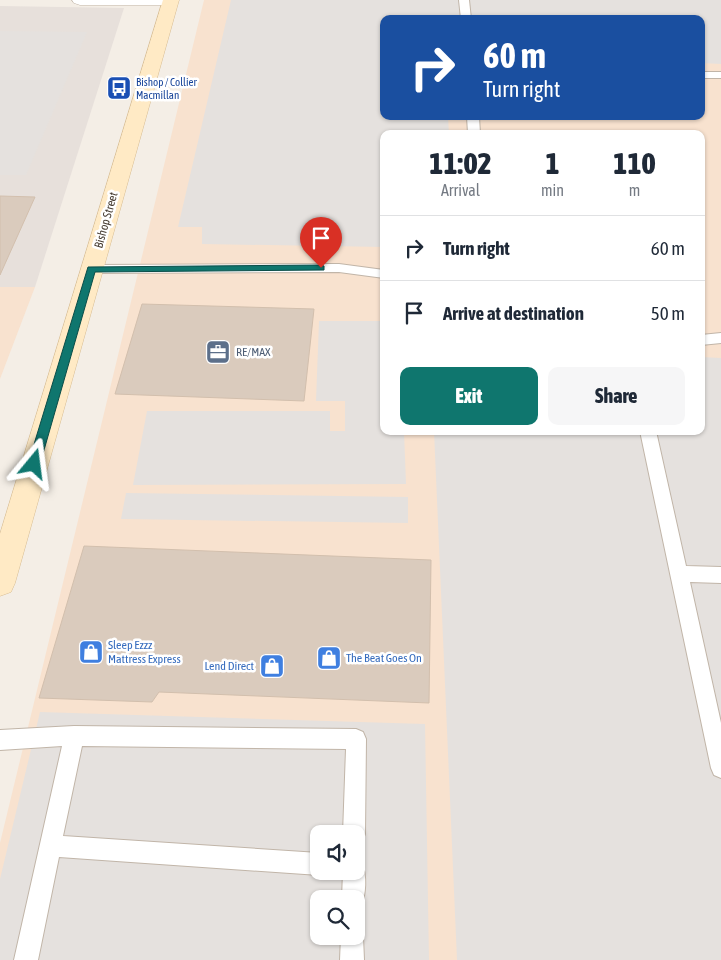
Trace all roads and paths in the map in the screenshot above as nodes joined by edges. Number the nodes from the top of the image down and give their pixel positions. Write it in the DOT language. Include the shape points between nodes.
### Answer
graph roads {
  1 [pos="80,0"];
  2 [pos="171,0"];
  3 [pos="464,0"];
  4 [pos="466,15"];
  5 [pos="705,75"];
  6 [pos="721,76"];
  7 [pos="92,269"];
  8 [pos="380,273"];
  9 [pos="721,338"];
  10 [pos="705,340"];
  11 [pos="649,435"];
  12 [pos="4,556"];
  13 [pos="679,574"];
  14 [pos="721,575"];
  15 [pos="0,583"];
  16 [pos="74,736"];
  17 [pos="0,740"];
  18 [pos="721,768"];
  19 [pos="354,825"];
  20 [pos="50,846"];
  21 [pos="310,863"];
  22 [pos="352,945"];
  23 [pos="26,960"];
  24 [pos="352,960"];
  1 -- 2 [label="street"];
  2 -- 7 [label="main road, Bishop Street"];
  3 -- 4 [label="lane"];
  5 -- 6 [label="lane"];
  7 -- 8 [label="lane" via="339,268"];
  7 -- 12 [label="main road, Bishop Street"];
  9 -- 10 [label="lane"];
  11 -- 13 [label="lane"];
  12 -- 15 [label="main road, Bishop Street"];
  13 -- 14 [label="lane"];
  13 -- 18 [label="lane"];
  16 -- 17 [label="lane"];
  16 -- 19 [label="lane" via="356,739"];
  16 -- 20 [label="lane"];
  20 -- 21 [label="lane"];
  20 -- 23 [label="lane"];
  22 -- 24 [label="lane"];
}
